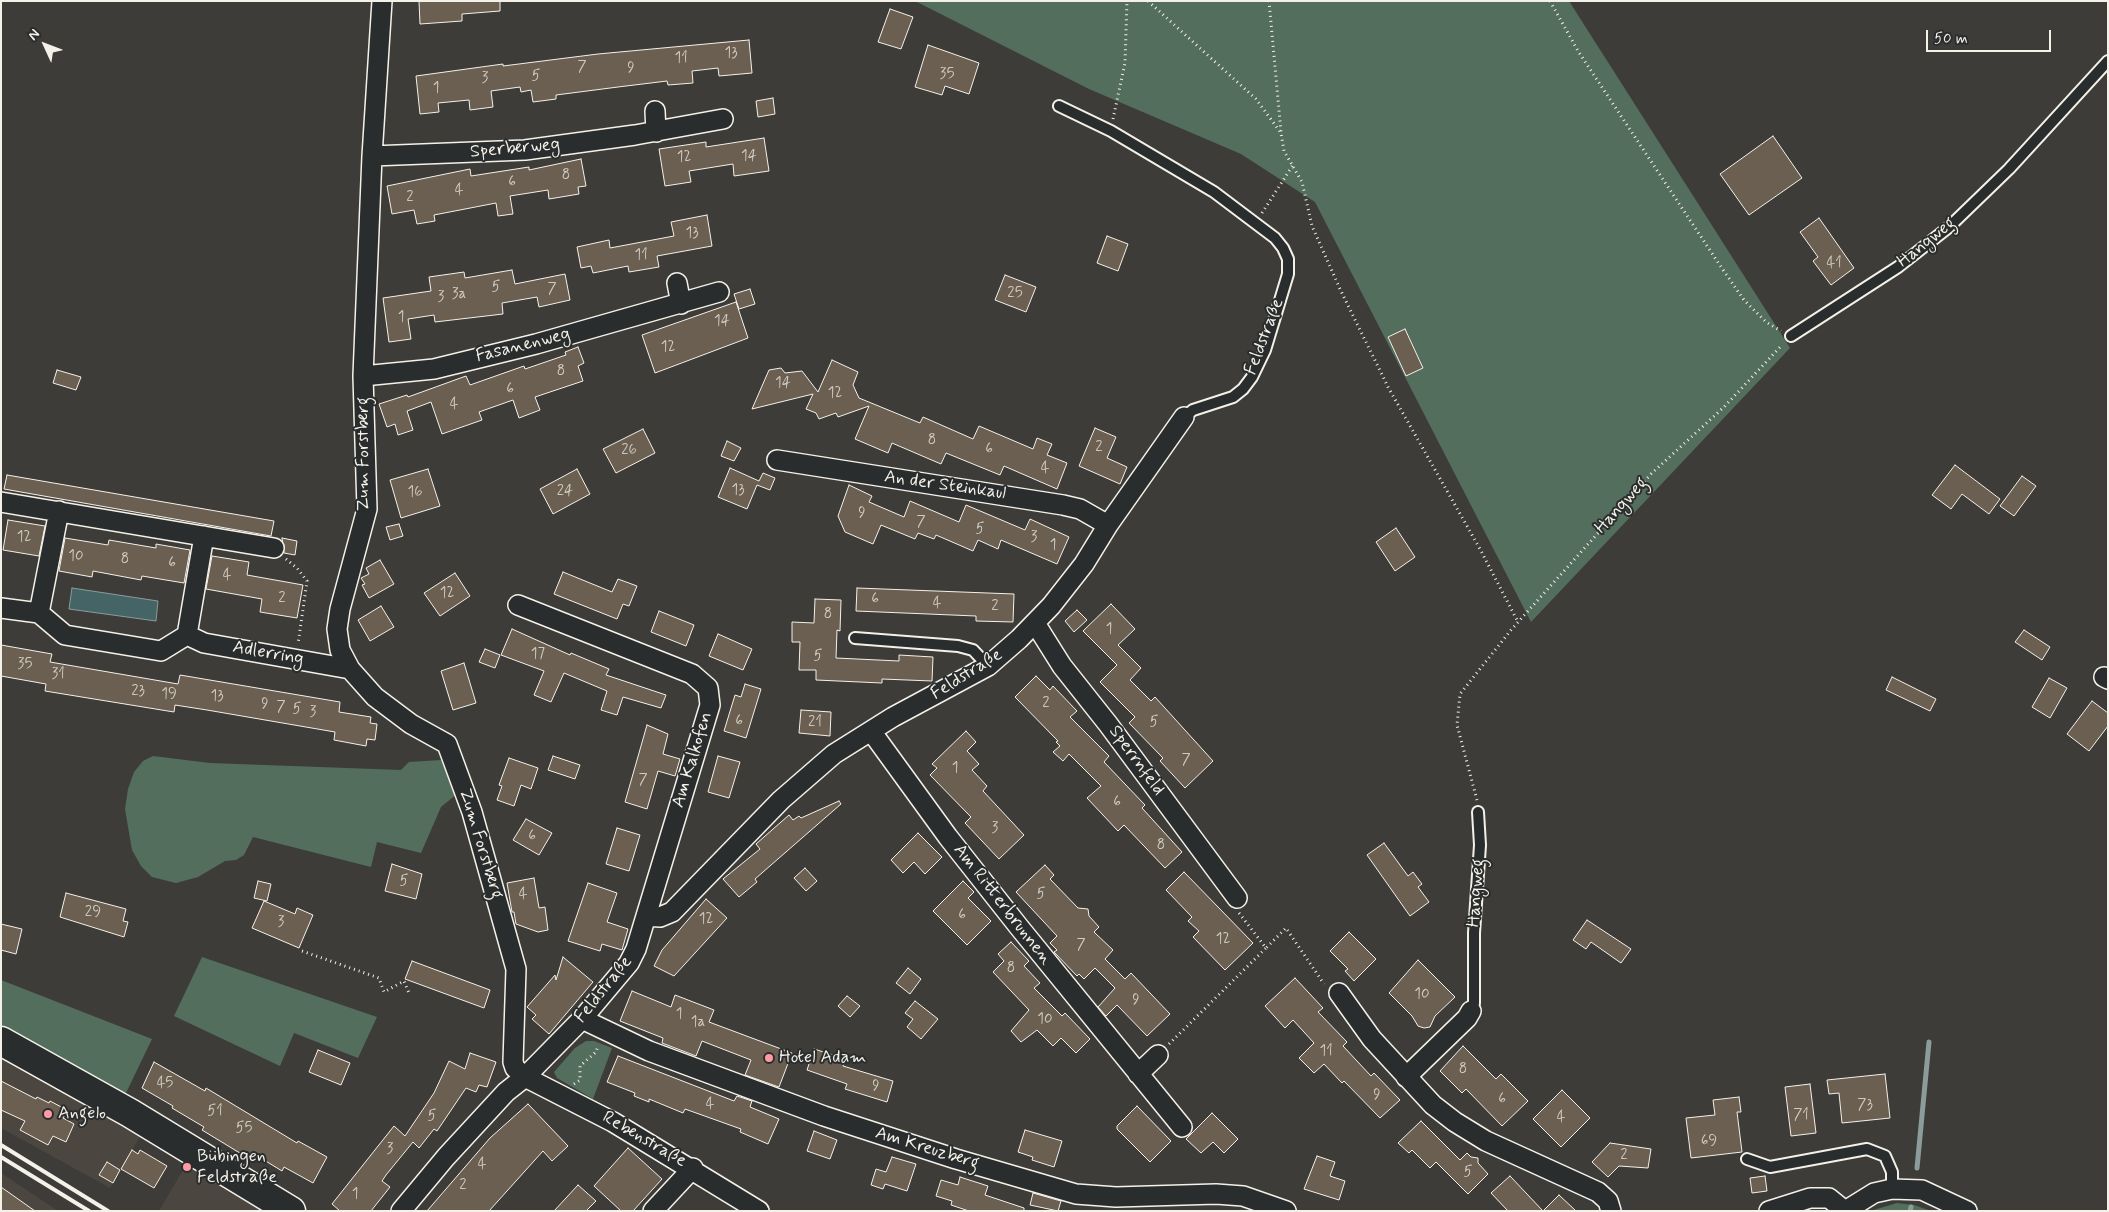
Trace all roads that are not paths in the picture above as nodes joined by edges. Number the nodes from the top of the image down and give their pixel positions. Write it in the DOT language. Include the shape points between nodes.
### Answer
graph roads {
  1 [pos="382,1"];
  2 [pos="2108,61"];
  3 [pos="1059,106"];
  4 [pos="654,111"];
  5 [pos="723,120"];
  6 [pos="656,132"];
  7 [pos="372,156"];
  8 [pos="677,284"];
  9 [pos="719,292"];
  10 [pos="681,304"];
  11 [pos="1791,336"];
  12 [pos="363,376"];
  13 [pos="1184,417"];
  14 [pos="777,460"];
  15 [pos="1,502"];
  16 [pos="59,511"];
  17 [pos="1108,526"];
  18 [pos="204,536"];
  19 [pos="274,548"];
  20 [pos="518,605"];
  21 [pos="1,608"];
  22 [pos="39,613"];
  23 [pos="1035,623"];
  24 [pos="187,635"];
  25 [pos="855,638"];
  26 [pos="988,666"];
  27 [pos="350,670"];
  28 [pos="871,731"];
  29 [pos="1478,812"];
  30 [pos="1237,898"];
  31 [pos="646,916"];
  32 [pos="1339,993"];
  33 [pos="1472,1011"];
  34 [pos="582,1019"];
  35 [pos="1,1041"];
  36 [pos="1158,1054"];
  37 [pos="1138,1074"];
  38 [pos="525,1077"];
  39 [pos="1406,1077"];
  40 [pos="1182,1126"];
  41 [pos="1747,1159"];
  42 [pos="693,1168"];
  43 [pos="1892,1190"];
  44 [pos="1964,1210"];
  45 [pos="291,1211"];
  46 [pos="401,1211"];
  47 [pos="654,1211"];
  48 [pos="759,1211"];
  49 [pos="1286,1211"];
  50 [pos="1611,1211"];
  51 [pos="1769,1211"];
  52 [pos="1845,1211"];
  1 -- 7 [label="street, Zum Forstberg"];
  2 -- 11 [label="lane, Hangweg" via="2009,169 1949,227 1898,267"];
  3 -- 13 [label="lane, Feldstraße" via="1111,131 1214,192 1275,238 1288,259 1288,274 1252,377 1233,397 1193,410"];
  4 -- 6 [label="street"];
  5 -- 6 [label="street, Sperberweg"];
  6 -- 7 [label="street, Sperberweg" via="525,150"];
  7 -- 12 [label="street, Zum Forstberg"];
  8 -- 10 [label="street"];
  9 -- 10 [label="street, Fasanenweg"];
  10 -- 12 [label="street, Fasanenweg" via="434,369"];
  12 -- 27 [label="street, Zum Forstberg" via="367,510 337,629 340,650"];
  13 -- 17 [label="street, Feldstraße"];
  14 -- 17 [label="street, An der Steinkaul" via="1024,497 1080,509"];
  15 -- 16 [label="street"];
  16 -- 18 [label="street"];
  16 -- 22 [label="street"];
  17 -- 23 [label="street, Feldstraße" via="1084,564"];
  18 -- 19 [label="street"];
  18 -- 24 [label="street"];
  20 -- 31 [label="street, Am Kalkofen" via="692,674 708,688 710,705"];
  21 -- 22 [label="street"];
  22 -- 24 [label="street" via="65,634 161,651"];
  23 -- 26 [label="street, Feldstraße"];
  23 -- 30 [label="street, Sperrnfeld" via="1062,666"];
  24 -- 27 [label="street, Adlerring" via="204,643"];
  25 -- 26 [label="lane" via="958,646 973,650"];
  26 -- 28 [label="street, Feldstraße"];
  27 -- 38 [label="street, Zum Forstberg" via="375,697 411,724 447,744 472,812 516,968 513,1062"];
  28 -- 31 [label="street, Feldstraße" via="800,781 672,912"];
  28 -- 37 [label="street, Am Ritterbrunnen" via="954,844"];
  29 -- 33 [label="lane, Hangweg" via="1480,845"];
  31 -- 34 [label="street, Feldstraße" via="629,963"];
  32 -- 39 [label="street" via="1372,1039"];
  33 -- 39 [label="street, Hangweg"];
  34 -- 38 [label="street, Feldstraße"];
  34 -- 49 [label="street, Am Kreuzberg" via="649,1051 824,1116 1076,1194 1116,1198 1244,1196"];
  35 -- 45 [label="street" via="130,1112"];
  36 -- 37 [label="street"];
  37 -- 40 [label="street, Am Ritterbrunnen"];
  38 -- 42 [label="street, Rebenstraße" via="614,1122"];
  38 -- 46 [label="street, Feldstraße" via="506,1092 457,1144"];
  39 -- 50 [label="street" via="1455,1122 1486,1141 1598,1192 1608,1201"];
  41 -- 43 [label="lane" via="1770,1167 1867,1149 1885,1156 1892,1172"];
  42 -- 47 [label="street"];
  42 -- 48 [label="street, Rebenstraße"];
  43 -- 44 [label="street" via="1922,1190"];
  43 -- 52 [label="street" via="1874,1193"];
  51 -- 52 [label="street" via="1810,1198 1829,1198"];
}
